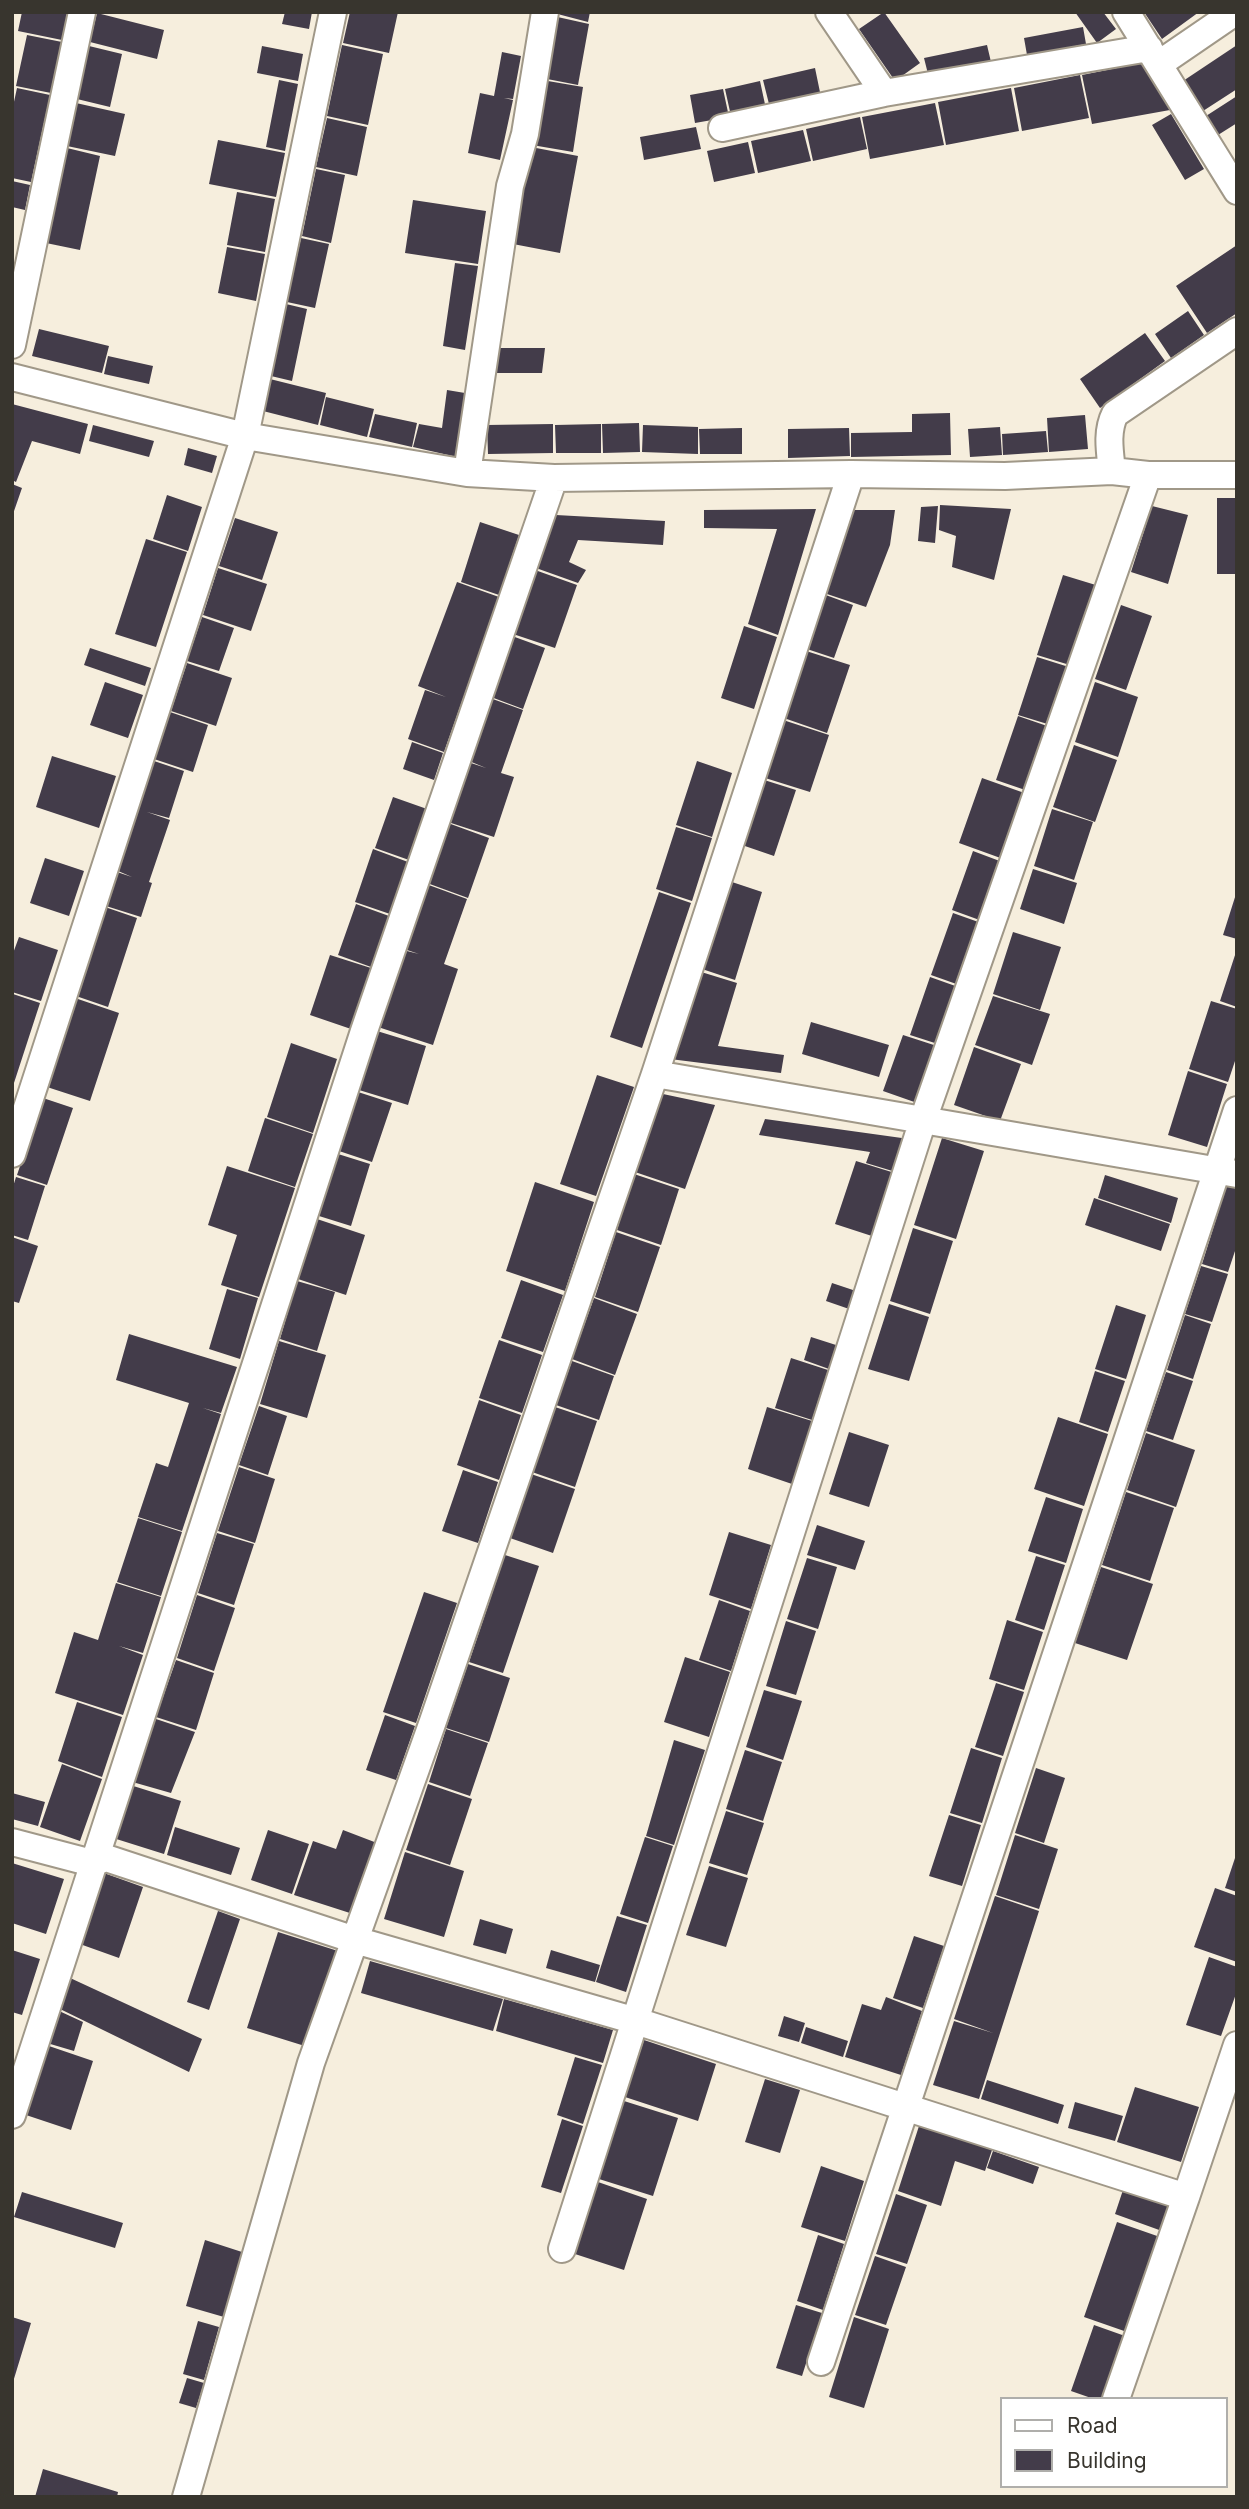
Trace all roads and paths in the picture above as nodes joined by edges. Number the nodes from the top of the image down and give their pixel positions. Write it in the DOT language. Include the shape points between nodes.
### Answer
graph roads {
  1 [pos="82,12"];
  2 [pos="333,12"];
  3 [pos="545,12"];
  4 [pos="829,12"];
  5 [pos="1126,12"];
  6 [pos="1235,12"];
  7 [pos="1154,56"];
  8 [pos="884,93"];
  9 [pos="722,128"];
  10 [pos="1237,191"];
  11 [pos="1237,331"];
  12 [pos="12,345"];
  13 [pos="12,377"];
  14 [pos="244,436"];
  15 [pos="1112,471"];
  16 [pos="467,473"];
  17 [pos="851,474"];
  18 [pos="1148,475"];
  19 [pos="1237,475"];
  20 [pos="554,478"];
  21 [pos="655,1074"];
  22 [pos="1237,1110"];
  23 [pos="923,1121"];
  24 [pos="12,1154"];
  25 [pos="1227,1172"];
  26 [pos="12,1842"];
  27 [pos="92,1863"];
  28 [pos="355,1940"];
  29 [pos="636,2021"];
  30 [pos="1237,2045"];
  31 [pos="906,2107"];
  32 [pos="12,2115"];
  33 [pos="1186,2197"];
  34 [pos="562,2249"];
  35 [pos="821,2362"];
  36 [pos="1117,2397"];
  37 [pos="186,2497"];
  1 -- 12 [label="street"];
  2 -- 14 [label="street"];
  3 -- 16 [label="street" via="510,186"];
  4 -- 8 [label="street"];
  5 -- 7 [label="street"];
  6 -- 7 [label="street"];
  7 -- 8 [label="street"];
  7 -- 10 [label="street"];
  8 -- 9 [label="street"];
  11 -- 15 [label="street" via="1115,414 1110,432"];
  13 -- 14 [label="street"];
  14 -- 16 [label="street"];
  14 -- 24 [label="street"];
  15 -- 17 [label="street" via="1005,476"];
  15 -- 18 [label="street"];
  16 -- 20 [label="street"];
  17 -- 20 [label="street"];
  17 -- 21 [label="street"];
  18 -- 19 [label="street"];
  18 -- 23 [label="street"];
  20 -- 27 [label="street" via="364,1031"];
  21 -- 23 [label="street"];
  21 -- 28 [label="street"];
  22 -- 25 [label="street"];
  23 -- 25 [label="street"];
  23 -- 29 [label="street"];
  25 -- 31 [label="street"];
  26 -- 27 [label="street"];
  27 -- 28 [label="street" via="106,1858"];
  27 -- 32 [label="street"];
  28 -- 29 [label="street"];
  28 -- 37 [label="street" via="303,2090"];
  29 -- 31 [label="street"];
  29 -- 34 [label="street"];
  30 -- 33 [label="street"];
  31 -- 33 [label="street"];
  31 -- 35 [label="street"];
  33 -- 36 [label="street"];
}
